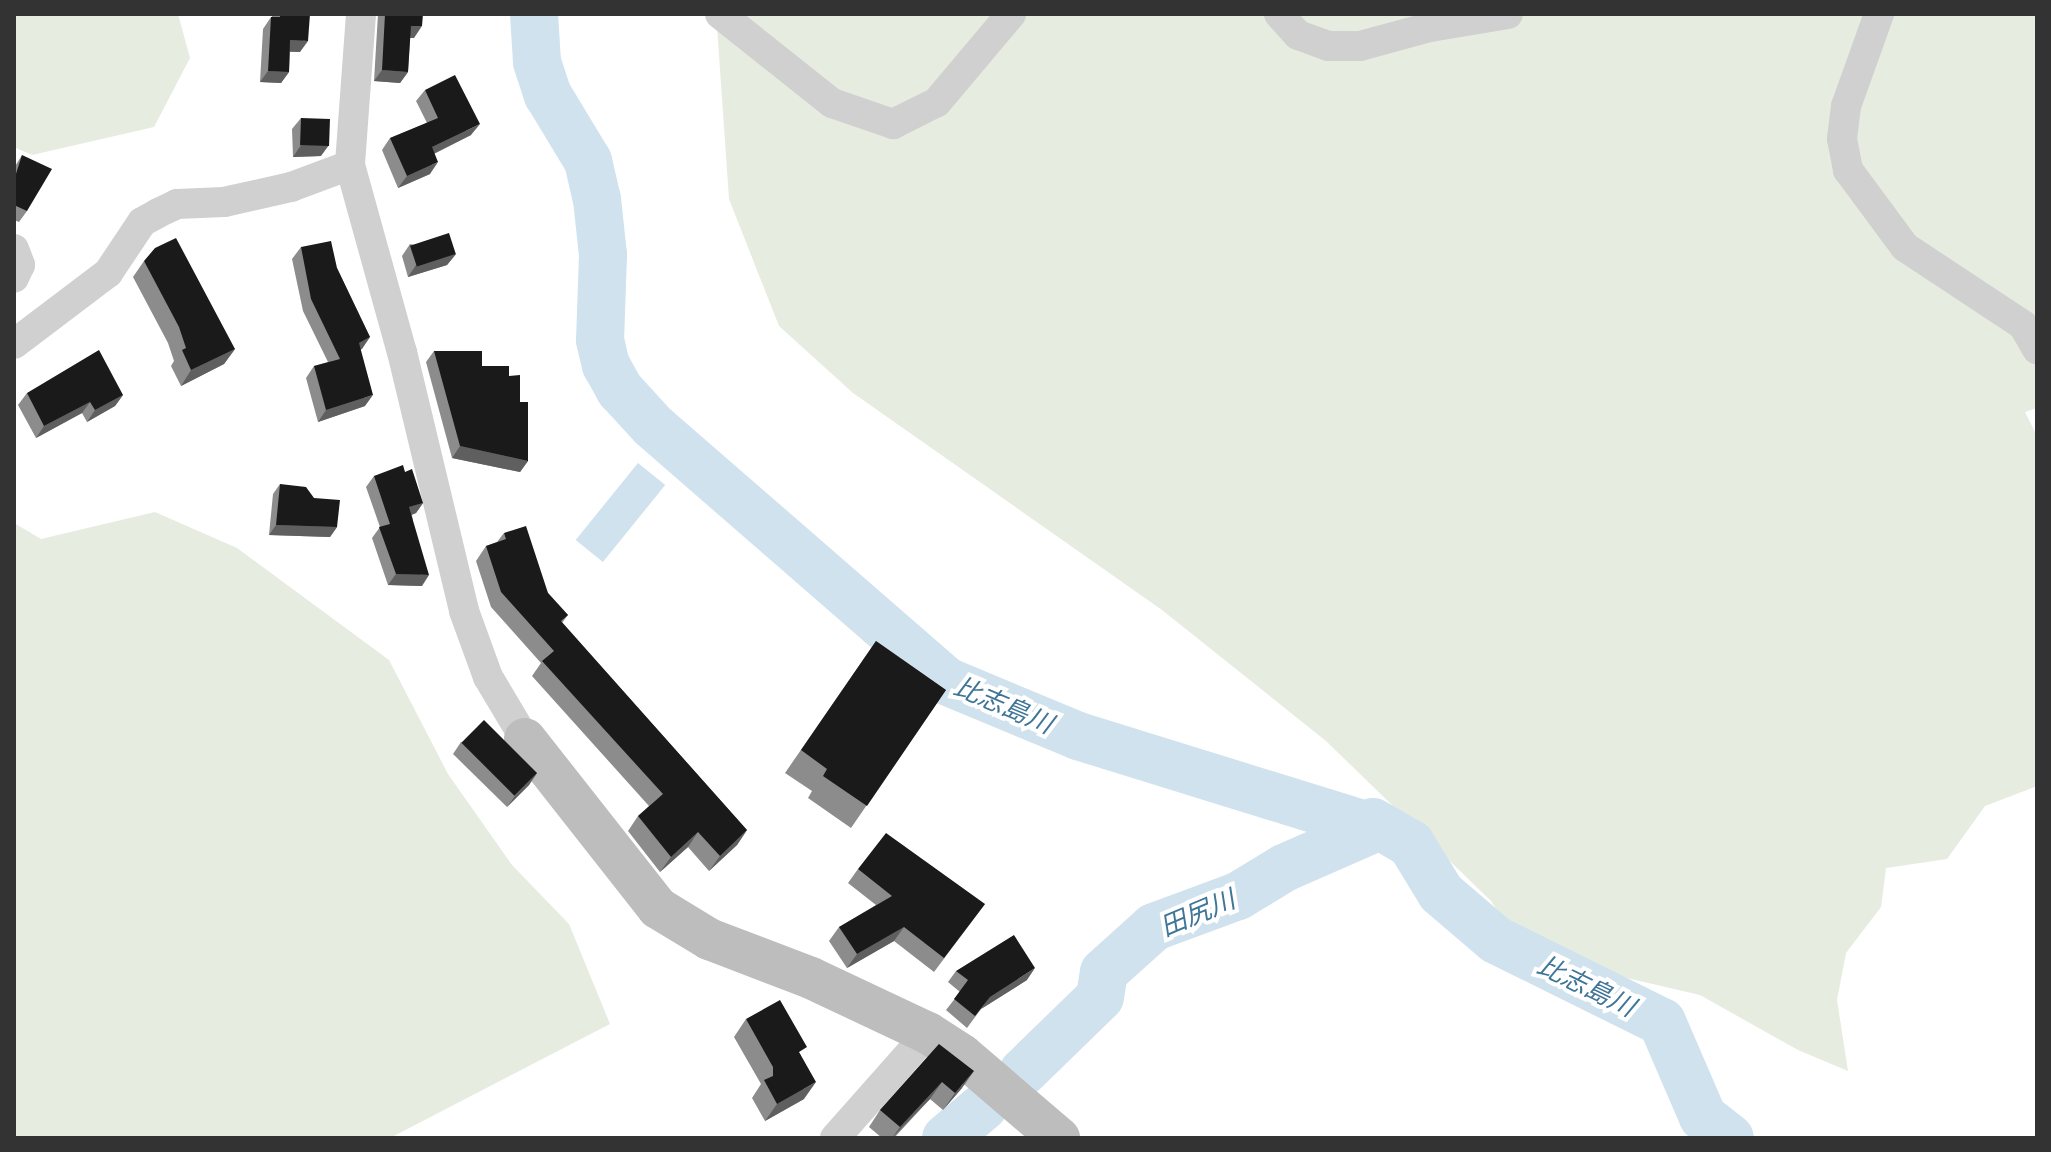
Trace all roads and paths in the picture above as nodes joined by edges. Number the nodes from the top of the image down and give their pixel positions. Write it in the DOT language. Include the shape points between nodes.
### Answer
graph roads {
  1 [pos="361,14"];
  2 [pos="720,14"];
  3 [pos="1011,14"];
  4 [pos="1279,14"];
  5 [pos="1508,14"];
  6 [pos="1868,20"];
  7 [pos="350,165"];
  8 [pos="14,249"];
  9 [pos="14,278"];
  10 [pos="14,344"];
  11 [pos="2037,349"];
  12 [pos="525,739"];
  13 [pos="928,1033"];
  14 [pos="835,1138"];
  15 [pos="1059,1138"];
  1 -- 7 [label="street"];
  2 -- 3 [label="street" via="832,103 893,124 937,102"];
  4 -- 5 [label="street" via="1298,35 1328,46 1360,46"];
  6 -- 11 [label="street" via="1846,106 1842,139 1848,170 1905,247 2023,325"];
  7 -- 10 [label="street" via="291,187 224,202 177,204 158,213 142,222 108,273"];
  7 -- 12 [label="street" via="402,352 464,611 488,677"];
  8 -- 9 [label="street" via="20,265"];
  12 -- 13 [label="street" via="658,908 709,939 811,978"];
  13 -- 14 [label="street"];
  13 -- 15 [label="street"];
}
